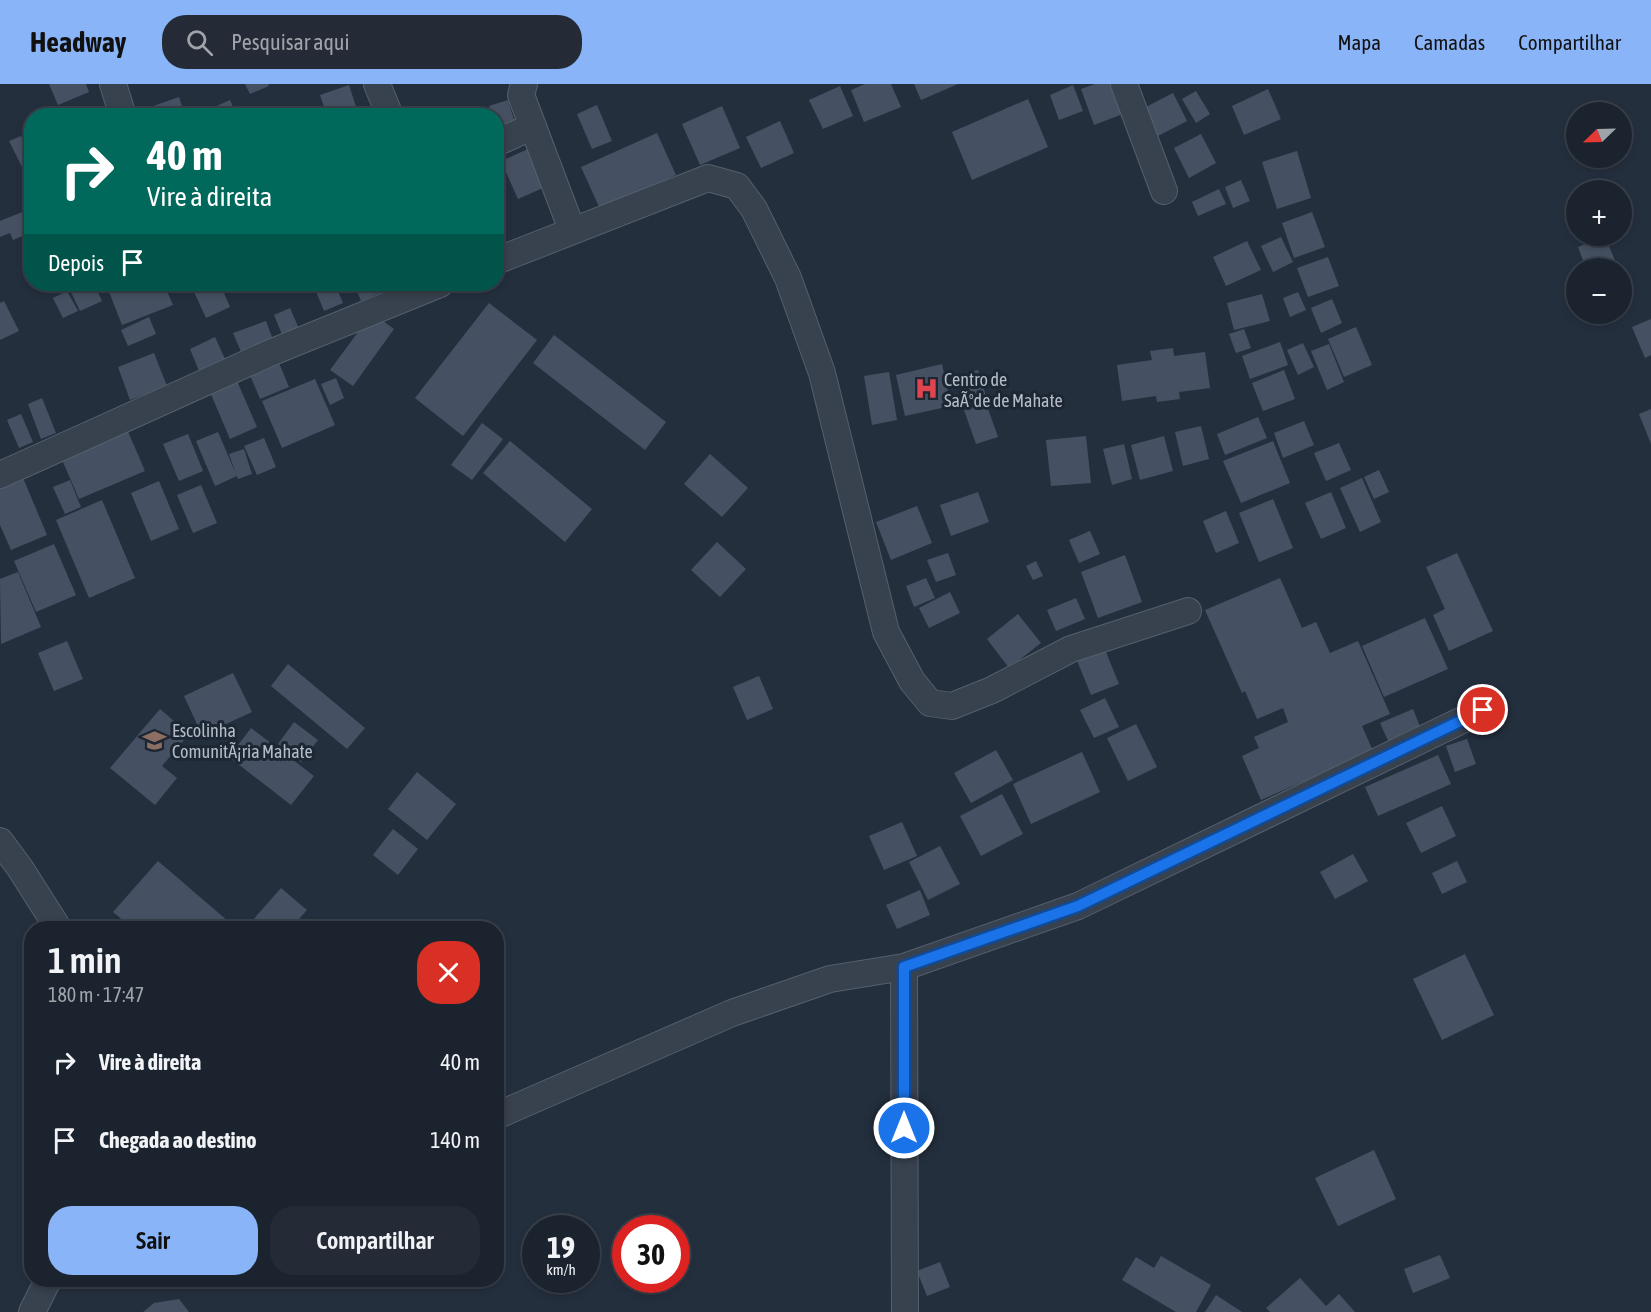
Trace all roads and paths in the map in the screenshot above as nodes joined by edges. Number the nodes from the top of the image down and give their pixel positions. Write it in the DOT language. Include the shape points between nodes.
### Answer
graph roads {
  1 [pos="112,84"];
  2 [pos="377,84"];
  3 [pos="524,84"];
  4 [pos="1124,84"];
  5 [pos="120,108"];
  6 [pos="387,108"];
  7 [pos="533,126"];
  8 [pos="504,139"];
  9 [pos="1164,191"];
  10 [pos="572,230"];
  11 [pos="504,258"];
  12 [pos="424,291"];
  13 [pos="0,475"];
  14 [pos="1188,611"];
  15 [pos="1483,710"];
  16 [pos="0,841"];
  17 [pos="54,921"];
  18 [pos="904,967"];
  19 [pos="504,1113"];
  20 [pos="44,1287"];
  21 [pos="32,1312"];
  22 [pos="905,1312"];
  1 -- 5 [label="street"];
  2 -- 6 [label="street"];
  3 -- 7 [label="street" via="521,94"];
  4 -- 9 [label="street"];
  7 -- 8 [label="street"];
  7 -- 10 [label="street"];
  10 -- 11 [label="street"];
  10 -- 14 [label="street" via="708,178 737,186 754,209 788,278 822,373 886,632 912,681 930,703 952,706 1071,649"];
  12 -- 13 [label="street" via="270,353"];
  15 -- 18 [label="street" via="1078,906"];
  16 -- 17 [label="street"];
  18 -- 19 [label="street" via="830,979 732,1013"];
  18 -- 22 [label="street"];
  20 -- 21 [label="street"];
}
